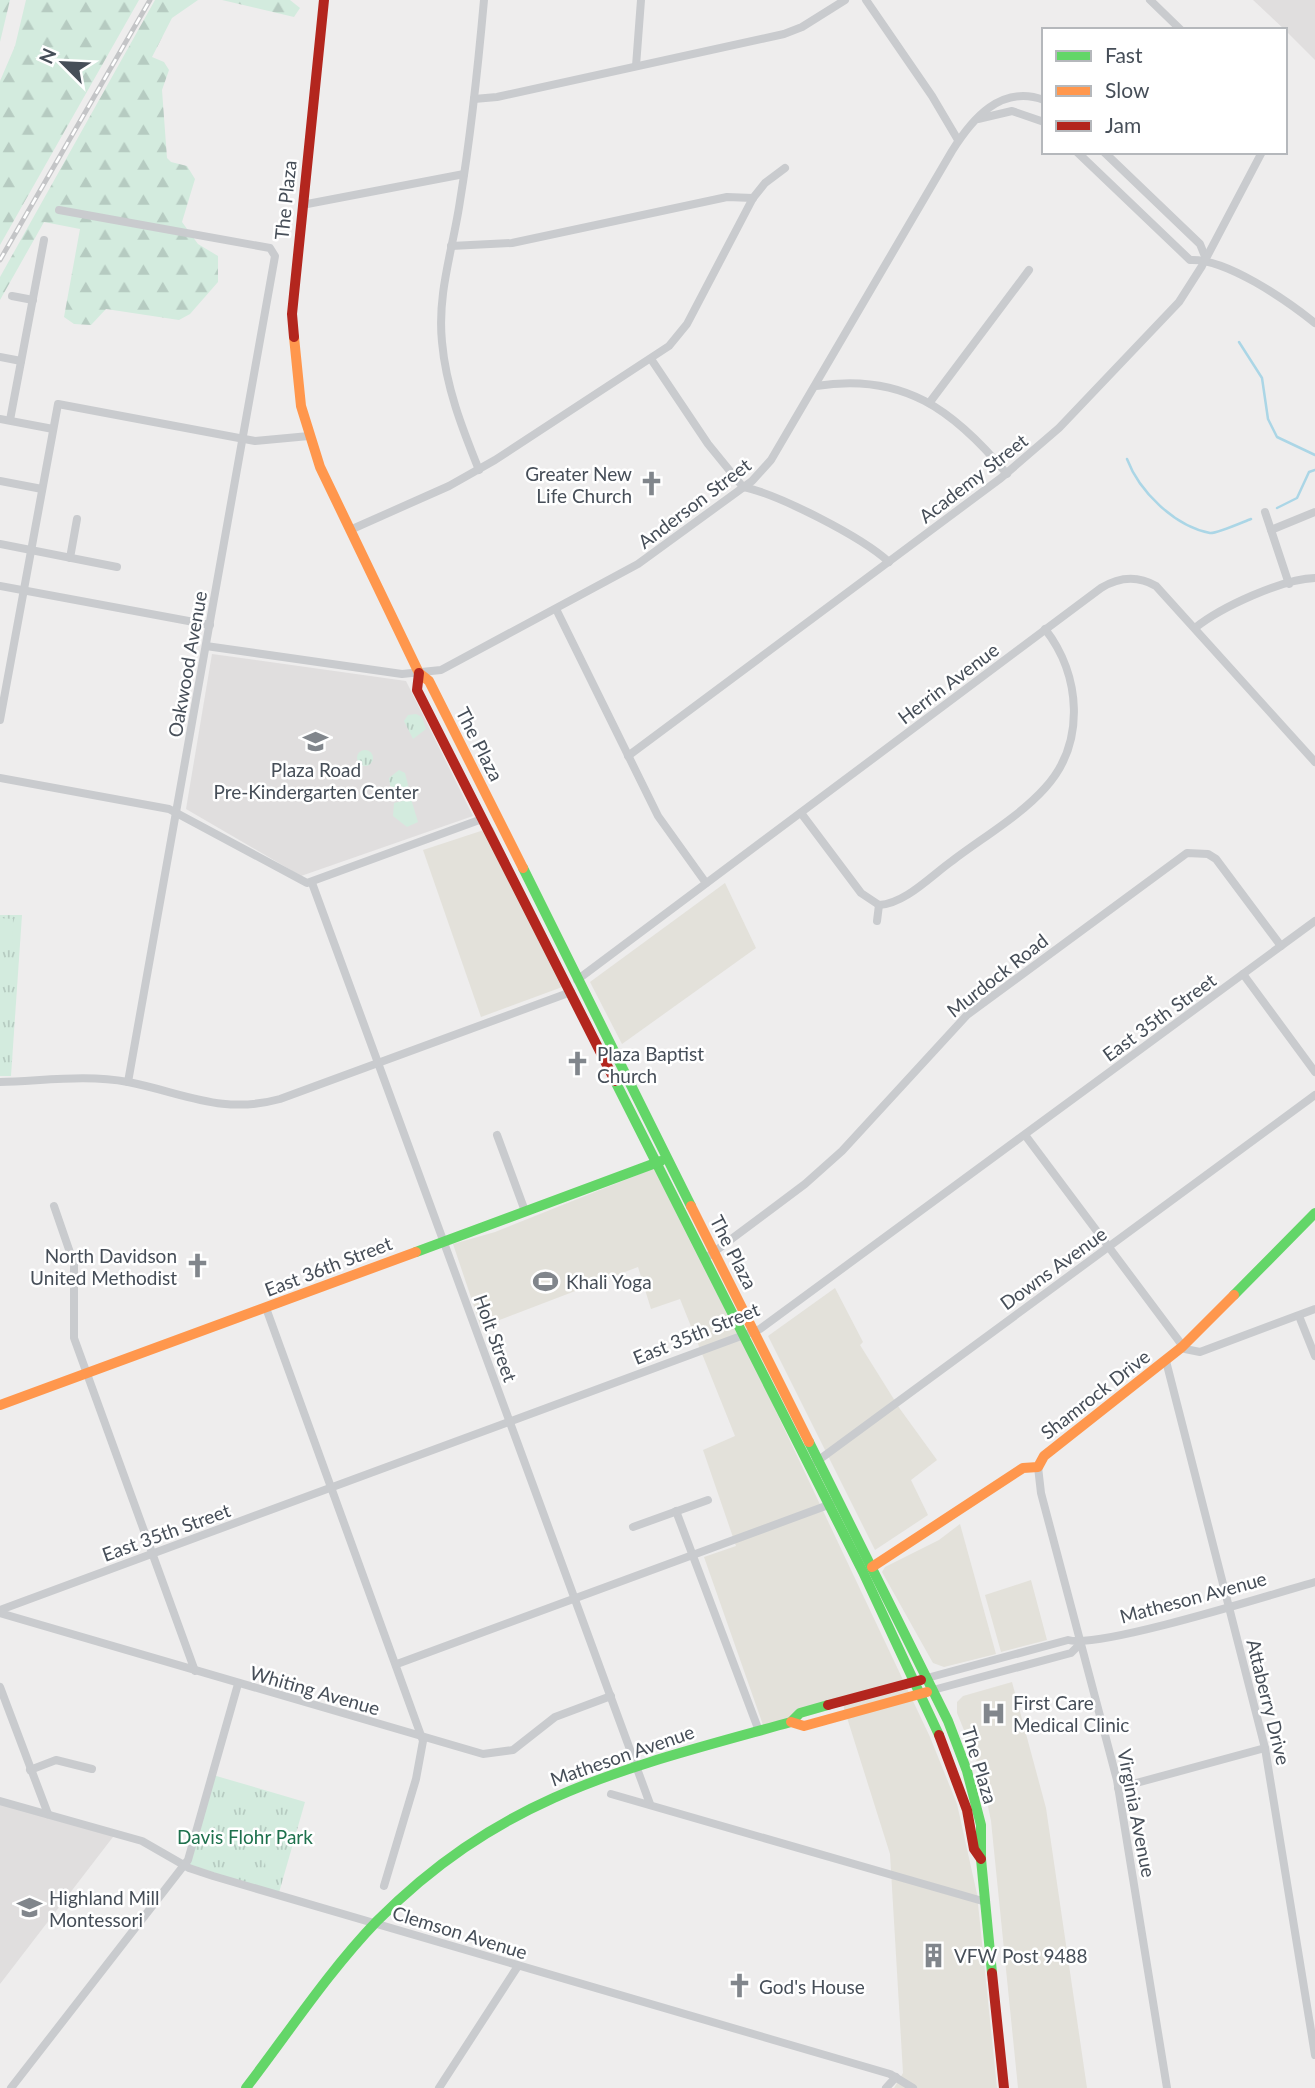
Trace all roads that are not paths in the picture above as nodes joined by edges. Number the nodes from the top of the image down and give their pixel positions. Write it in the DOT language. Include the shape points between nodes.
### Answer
graph roads {
  1 [pos="324,0"];
  2 [pos="484,0"];
  3 [pos="641,0"];
  4 [pos="845,0"];
  5 [pos="866,0"];
  6 [pos="1150,0"];
  7 [pos="1179,28"];
  8 [pos="636,66"];
  9 [pos="474,99"];
  10 [pos="1042,99"];
  11 [pos="1042,121"];
  12 [pos="969,124"];
  13 [pos="958,140"];
  14 [pos="1079,154"];
  15 [pos="1106,154"];
  16 [pos="1261,154"];
  17 [pos="785,168"];
  18 [pos="464,174"];
  19 [pos="753,198"];
  20 [pos="302,205"];
  21 [pos="59,210"];
  22 [pos="44,240"];
  23 [pos="450,246"];
  24 [pos="1206,259"];
  25 [pos="1029,270"];
  26 [pos="12,296"];
  27 [pos="33,300"];
  28 [pos="1315,323"];
  29 [pos="0,357"];
  30 [pos="651,359"];
  31 [pos="22,361"];
  32 [pos="816,386"];
  33 [pos="930,402"];
  34 [pos="0,418"];
  35 [pos="10,421"];
  36 [pos="53,429"];
  37 [pos="309,436"];
  38 [pos="243,437"];
  39 [pos="479,470"];
  40 [pos="1007,474"];
  41 [pos="0,481"];
  42 [pos="743,487"];
  43 [pos="42,489"];
  44 [pos="1265,512"];
  45 [pos="1315,512"];
  46 [pos="77,519"];
  47 [pos="350,530"];
  48 [pos="1271,530"];
  49 [pos="0,544"];
  50 [pos="30,551"];
  51 [pos="70,558"];
  52 [pos="889,562"];
  53 [pos="117,567"];
  54 [pos="1315,578"];
  55 [pos="1289,584"];
  56 [pos="0,586"];
  57 [pos="23,590"];
  58 [pos="556,609"];
  59 [pos="210,625"];
  60 [pos="1195,628"];
  61 [pos="1045,629"];
  62 [pos="206,646"];
  63 [pos="419,673"];
  64 [pos="0,720"];
  65 [pos="628,756"];
  66 [pos="1315,762"];
  67 [pos="0,778"];
  68 [pos="177,812"];
  69 [pos="801,813"];
  70 [pos="482,819"];
  71 [pos="312,883"];
  72 [pos="706,883"];
  73 [pos="879,905"];
  74 [pos="877,921"];
  75 [pos="1315,921"];
  76 [pos="1281,946"];
  77 [pos="1243,974"];
  78 [pos="577,979"];
  79 [pos="571,992"];
  80 [pos="378,1061"];
  81 [pos="1315,1072"];
  82 [pos="0,1082"];
  83 [pos="128,1082"];
  84 [pos="1315,1095"];
  85 [pos="497,1135"];
  86 [pos="1025,1135"];
  87 [pos="668,1159"];
  88 [pos="655,1163"];
  89 [pos="54,1206"];
  90 [pos="525,1211"];
  91 [pos="1315,1213"];
  92 [pos="443,1241"];
  93 [pos="1108,1247"];
  94 [pos="709,1255"];
  95 [pos="266,1308"];
  96 [pos="1315,1310"];
  97 [pos="1299,1316"];
  98 [pos="749,1332"];
  99 [pos="1182,1347"];
  100 [pos="1315,1356"];
  101 [pos="1166,1361"];
  102 [pos="88,1372"];
  103 [pos="0,1405"];
  104 [pos="510,1422"];
  105 [pos="814,1462"];
  106 [pos="1038,1467"];
  107 [pos="332,1487"];
  108 [pos="708,1500"];
  109 [pos="835,1503"];
  110 [pos="677,1511"];
  111 [pos="633,1527"];
  112 [pos="154,1553"];
  113 [pos="693,1555"];
  114 [pos="872,1567"];
  115 [pos="1315,1582"];
  116 [pos="576,1598"];
  117 [pos="1229,1606"];
  118 [pos="0,1612"];
  119 [pos="1080,1644"];
  120 [pos="397,1664"];
  121 [pos="195,1671"];
  122 [pos="927,1678"];
  123 [pos="915,1681"];
  124 [pos="238,1684"];
  125 [pos="0,1687"];
  126 [pos="933,1690"];
  127 [pos="920,1694"];
  128 [pos="611,1696"];
  129 [pos="4,1713"];
  130 [pos="792,1721"];
  131 [pos="759,1731"];
  132 [pos="422,1738"];
  133 [pos="1265,1748"];
  134 [pos="636,1765"];
  135 [pos="92,1769"];
  136 [pos="30,1770"];
  137 [pos="1118,1788"];
  138 [pos="611,1794"];
  139 [pos="0,1801"];
  140 [pos="650,1804"];
  141 [pos="48,1814"];
  142 [pos="981,1859"];
  143 [pos="184,1865"];
  144 [pos="384,1886"];
  145 [pos="986,1902"];
  146 [pos="375,1924"];
  147 [pos="518,1966"];
  148 [pos="1315,2055"];
  149 [pos="896,2077"];
  150 [pos="11,2088"];
  151 [pos="246,2088"];
  152 [pos="439,2088"];
  153 [pos="886,2088"];
  154 [pos="913,2088"];
  155 [pos="1004,2088"];
  156 [pos="1167,2088"];
  1 -- 20 [label="main road, The Plaza"];
  2 -- 9 [label="street"];
  3 -- 8 [label="street"];
  4 -- 8 [label="street" via="784,34"];
  5 -- 13 [label="street"];
  6 -- 7 [label="street"];
  8 -- 9 [label="street"];
  9 -- 18 [label="street"];
  10 -- 12 [label="street, Anderson Street" via="1031,96 1002,100"];
  11 -- 12 [label="street" via="1000,111"];
  12 -- 13 [label="street, Anderson Street"];
  13 -- 32 [label="street, Anderson Street"];
  14 -- 24 [label="street" via="1190,260"];
  15 -- 24 [label="street" via="1200,244"];
  16 -- 24 [label="street, Academy Street"];
  17 -- 19 [label="street"];
  18 -- 20 [label="street"];
  18 -- 23 [label="street"];
  19 -- 23 [label="street" via="727,197 512,243"];
  19 -- 30 [label="street" via="686,326"];
  20 -- 37 [label="main road, The Plaza" via="292,314 295,365"];
  21 -- 38 [label="street, Oakwood Avenue" via="274,250"];
  22 -- 27 [label="street"];
  23 -- 39 [label="street" via="441,304 443,358 454,407"];
  24 -- 28 [label="street" via="1279,297"];
  24 -- 40 [label="street, Academy Street" via="1167,317 1050,438"];
  25 -- 33 [label="street"];
  26 -- 27 [label="street"];
  27 -- 31 [label="street"];
  29 -- 31 [label="street"];
  30 -- 39 [label="street"];
  30 -- 42 [label="street"];
  31 -- 35 [label="street"];
  32 -- 33 [label="street" via="877,384"];
  32 -- 42 [label="street, Anderson Street" via="771,460"];
  33 -- 40 [label="street" via="963,425"];
  34 -- 35 [label="street"];
  35 -- 36 [label="street"];
  36 -- 38 [label="street" via="58,404"];
  36 -- 43 [label="street"];
  37 -- 38 [label="street"];
  37 -- 47 [label="main road, The Plaza"];
  38 -- 59 [label="street, Oakwood Avenue"];
  39 -- 47 [label="street"];
  40 -- 52 [label="street, Academy Street"];
  41 -- 43 [label="street"];
  42 -- 52 [label="street" via="763,491 859,541"];
  42 -- 58 [label="street, Anderson Street" via="638,564"];
  43 -- 50 [label="street"];
  44 -- 48 [label="street"];
  45 -- 48 [label="street"];
  46 -- 51 [label="street"];
  47 -- 63 [label="main road, The Plaza"];
  48 -- 55 [label="street"];
  49 -- 50 [label="street"];
  50 -- 51 [label="street"];
  50 -- 57 [label="street"];
  51 -- 53 [label="street"];
  52 -- 65 [label="street, Academy Street"];
  54 -- 55 [label="street"];
  55 -- 60 [label="street" via="1218,610"];
  56 -- 57 [label="street"];
  57 -- 59 [label="street"];
  57 -- 64 [label="street"];
  58 -- 63 [label="street, Anderson Street" via="441,670"];
  58 -- 65 [label="street"];
  59 -- 62 [label="street, Oakwood Avenue"];
  60 -- 61 [label="street, Herrin Avenue" via="1156,586 1131,578 1105,585"];
  60 -- 66 [label="street, Herrin Avenue"];
  61 -- 69 [label="street, Herrin Avenue"];
  61 -- 73 [label="street" via="1065,662 1074,699 1072,733 1059,769 1039,794 994,829 904,896"];
  62 -- 63 [label="street, Anderson Street"];
  62 -- 68 [label="street, Oakwood Avenue"];
  63 -- 70 [label="main road, The Plaza" via="417,690"];
  63 -- 78 [label="main road, The Plaza" via="429,681"];
  65 -- 72 [label="street" via="658,816"];
  67 -- 68 [label="street"];
  68 -- 71 [label="street" via="298,881"];
  68 -- 83 [label="street, Oakwood Avenue"];
  69 -- 72 [label="street, Herrin Avenue"];
  69 -- 73 [label="street" via="861,893"];
  70 -- 71 [label="street"];
  70 -- 79 [label="main road, The Plaza"];
  71 -- 80 [label="street, Holt Street"];
  72 -- 78 [label="street, Herrin Avenue"];
  73 -- 74 [label="street"];
  75 -- 76 [label="street, East 35th Street"];
  76 -- 77 [label="street, East 35th Street"];
  76 -- 94 [label="street, Murdock Road" via="1216,859 1187,853 967,1015 835,1158"];
  77 -- 81 [label="street"];
  77 -- 86 [label="street, East 35th Street"];
  78 -- 87 [label="main road, The Plaza"];
  79 -- 80 [label="street"];
  79 -- 88 [label="main road, The Plaza"];
  80 -- 83 [label="street" via="280,1100 242,1107"];
  80 -- 92 [label="street, Holt Street"];
  82 -- 83 [label="street"];
  84 -- 93 [label="street, Downs Avenue"];
  85 -- 90 [label="street"];
  86 -- 93 [label="street"];
  86 -- 98 [label="street, East 35th Street" via="775,1319"];
  87 -- 88 [label="main road, East 36th Street"];
  87 -- 94 [label="main road, The Plaza"];
  88 -- 90 [label="main road, East 36th Street"];
  88 -- 94 [label="main road, The Plaza"];
  89 -- 102 [label="street" via="74,1264 74,1338"];
  90 -- 92 [label="main road, East 36th Street"];
  91 -- 99 [label="main road, Shamrock Drive"];
  92 -- 95 [label="main road, East 36th Street"];
  92 -- 104 [label="street, Holt Street"];
  93 -- 99 [label="street"];
  93 -- 105 [label="street, Downs Avenue"];
  94 -- 98 [label="main road, The Plaza"];
  95 -- 102 [label="main road, East 36th Street"];
  95 -- 107 [label="street"];
  96 -- 97 [label="street"];
  97 -- 99 [label="street" via="1200,1352"];
  97 -- 100 [label="street"];
  98 -- 104 [label="street, East 35th Street"];
  98 -- 105 [label="main road, The Plaza"];
  99 -- 101 [label="main road, Shamrock Drive"];
  101 -- 106 [label="main road, Shamrock Drive" via="1044,1456"];
  101 -- 117 [label="street, Attaberry Drive"];
  102 -- 103 [label="main road, East 36th Street"];
  102 -- 112 [label="street"];
  104 -- 107 [label="street, East 35th Street"];
  104 -- 116 [label="street, Holt Street"];
  105 -- 109 [label="main road, The Plaza"];
  106 -- 114 [label="main road, Shamrock Drive" via="1023,1468"];
  106 -- 119 [label="street, Virginia Avenue"];
  107 -- 112 [label="street, East 35th Street"];
  107 -- 120 [label="street"];
  108 -- 110 [label="street"];
  109 -- 113 [label="street"];
  109 -- 114 [label="main road, The Plaza"];
  109 -- 123 [label="main road, The Plaza"];
  110 -- 111 [label="street"];
  110 -- 113 [label="street"];
  112 -- 118 [label="street, East 35th Street"];
  112 -- 121 [label="street"];
  113 -- 116 [label="street"];
  113 -- 131 [label="street"];
  114 -- 122 [label="main road, The Plaza"];
  115 -- 117 [label="street, Matheson Avenue"];
  116 -- 120 [label="street"];
  116 -- 128 [label="street, Holt Street"];
  117 -- 119 [label="street, Matheson Avenue"];
  117 -- 133 [label="street, Attaberry Drive"];
  118 -- 121 [label="street, Whiting Avenue"];
  119 -- 122 [label="street, Matheson Avenue" via="1068,1640"];
  119 -- 126 [label="street, Matheson Avenue" via="1071,1653"];
  119 -- 137 [label="street, Virginia Avenue"];
  120 -- 132 [label="street"];
  121 -- 124 [label="street, Whiting Avenue"];
  122 -- 123 [label="main road, Matheson Avenue"];
  122 -- 126 [label="main road, The Plaza"];
  123 -- 127 [label="main road, The Plaza"];
  123 -- 130 [label="main road, Matheson Avenue" via="800,1713"];
  124 -- 132 [label="street, Whiting Avenue"];
  124 -- 143 [label="street"];
  125 -- 129 [label="street"];
  126 -- 127 [label="main road, Matheson Avenue"];
  126 -- 142 [label="main road, The Plaza" via="968,1776 983,1846"];
  127 -- 130 [label="main road, Matheson Avenue" via="804,1726"];
  127 -- 142 [label="main road, The Plaza" via="957,1777 974,1849"];
  128 -- 132 [label="street, Whiting Avenue" via="555,1717 505,1753 474,1753"];
  128 -- 134 [label="street, Holt Street"];
  129 -- 136 [label="street"];
  130 -- 131 [label="main road, Matheson Avenue"];
  131 -- 134 [label="main road, Matheson Avenue"];
  132 -- 144 [label="street" via="423,1753"];
  133 -- 137 [label="street"];
  133 -- 148 [label="street, Attaberry Drive"];
  134 -- 140 [label="street, Holt Street"];
  134 -- 146 [label="main road, Matheson Avenue" via="574,1787 500,1825 428,1875"];
  135 -- 136 [label="street" via="56,1760"];
  136 -- 141 [label="street"];
  137 -- 156 [label="street, Virginia Avenue"];
  138 -- 140 [label="street"];
  139 -- 141 [label="street, Clemson Avenue"];
  140 -- 145 [label="street"];
  141 -- 143 [label="street, Clemson Avenue" via="142,1841"];
  142 -- 145 [label="main road, The Plaza"];
  143 -- 146 [label="street, Clemson Avenue"];
  143 -- 150 [label="street"];
  145 -- 155 [label="main road, The Plaza"];
  146 -- 147 [label="street, Clemson Avenue"];
  146 -- 151 [label="main road, Matheson Avenue"];
  147 -- 149 [label="street, Clemson Avenue"];
  147 -- 152 [label="street"];
  149 -- 153 [label="street"];
  149 -- 154 [label="street, Clemson Avenue"];
}
